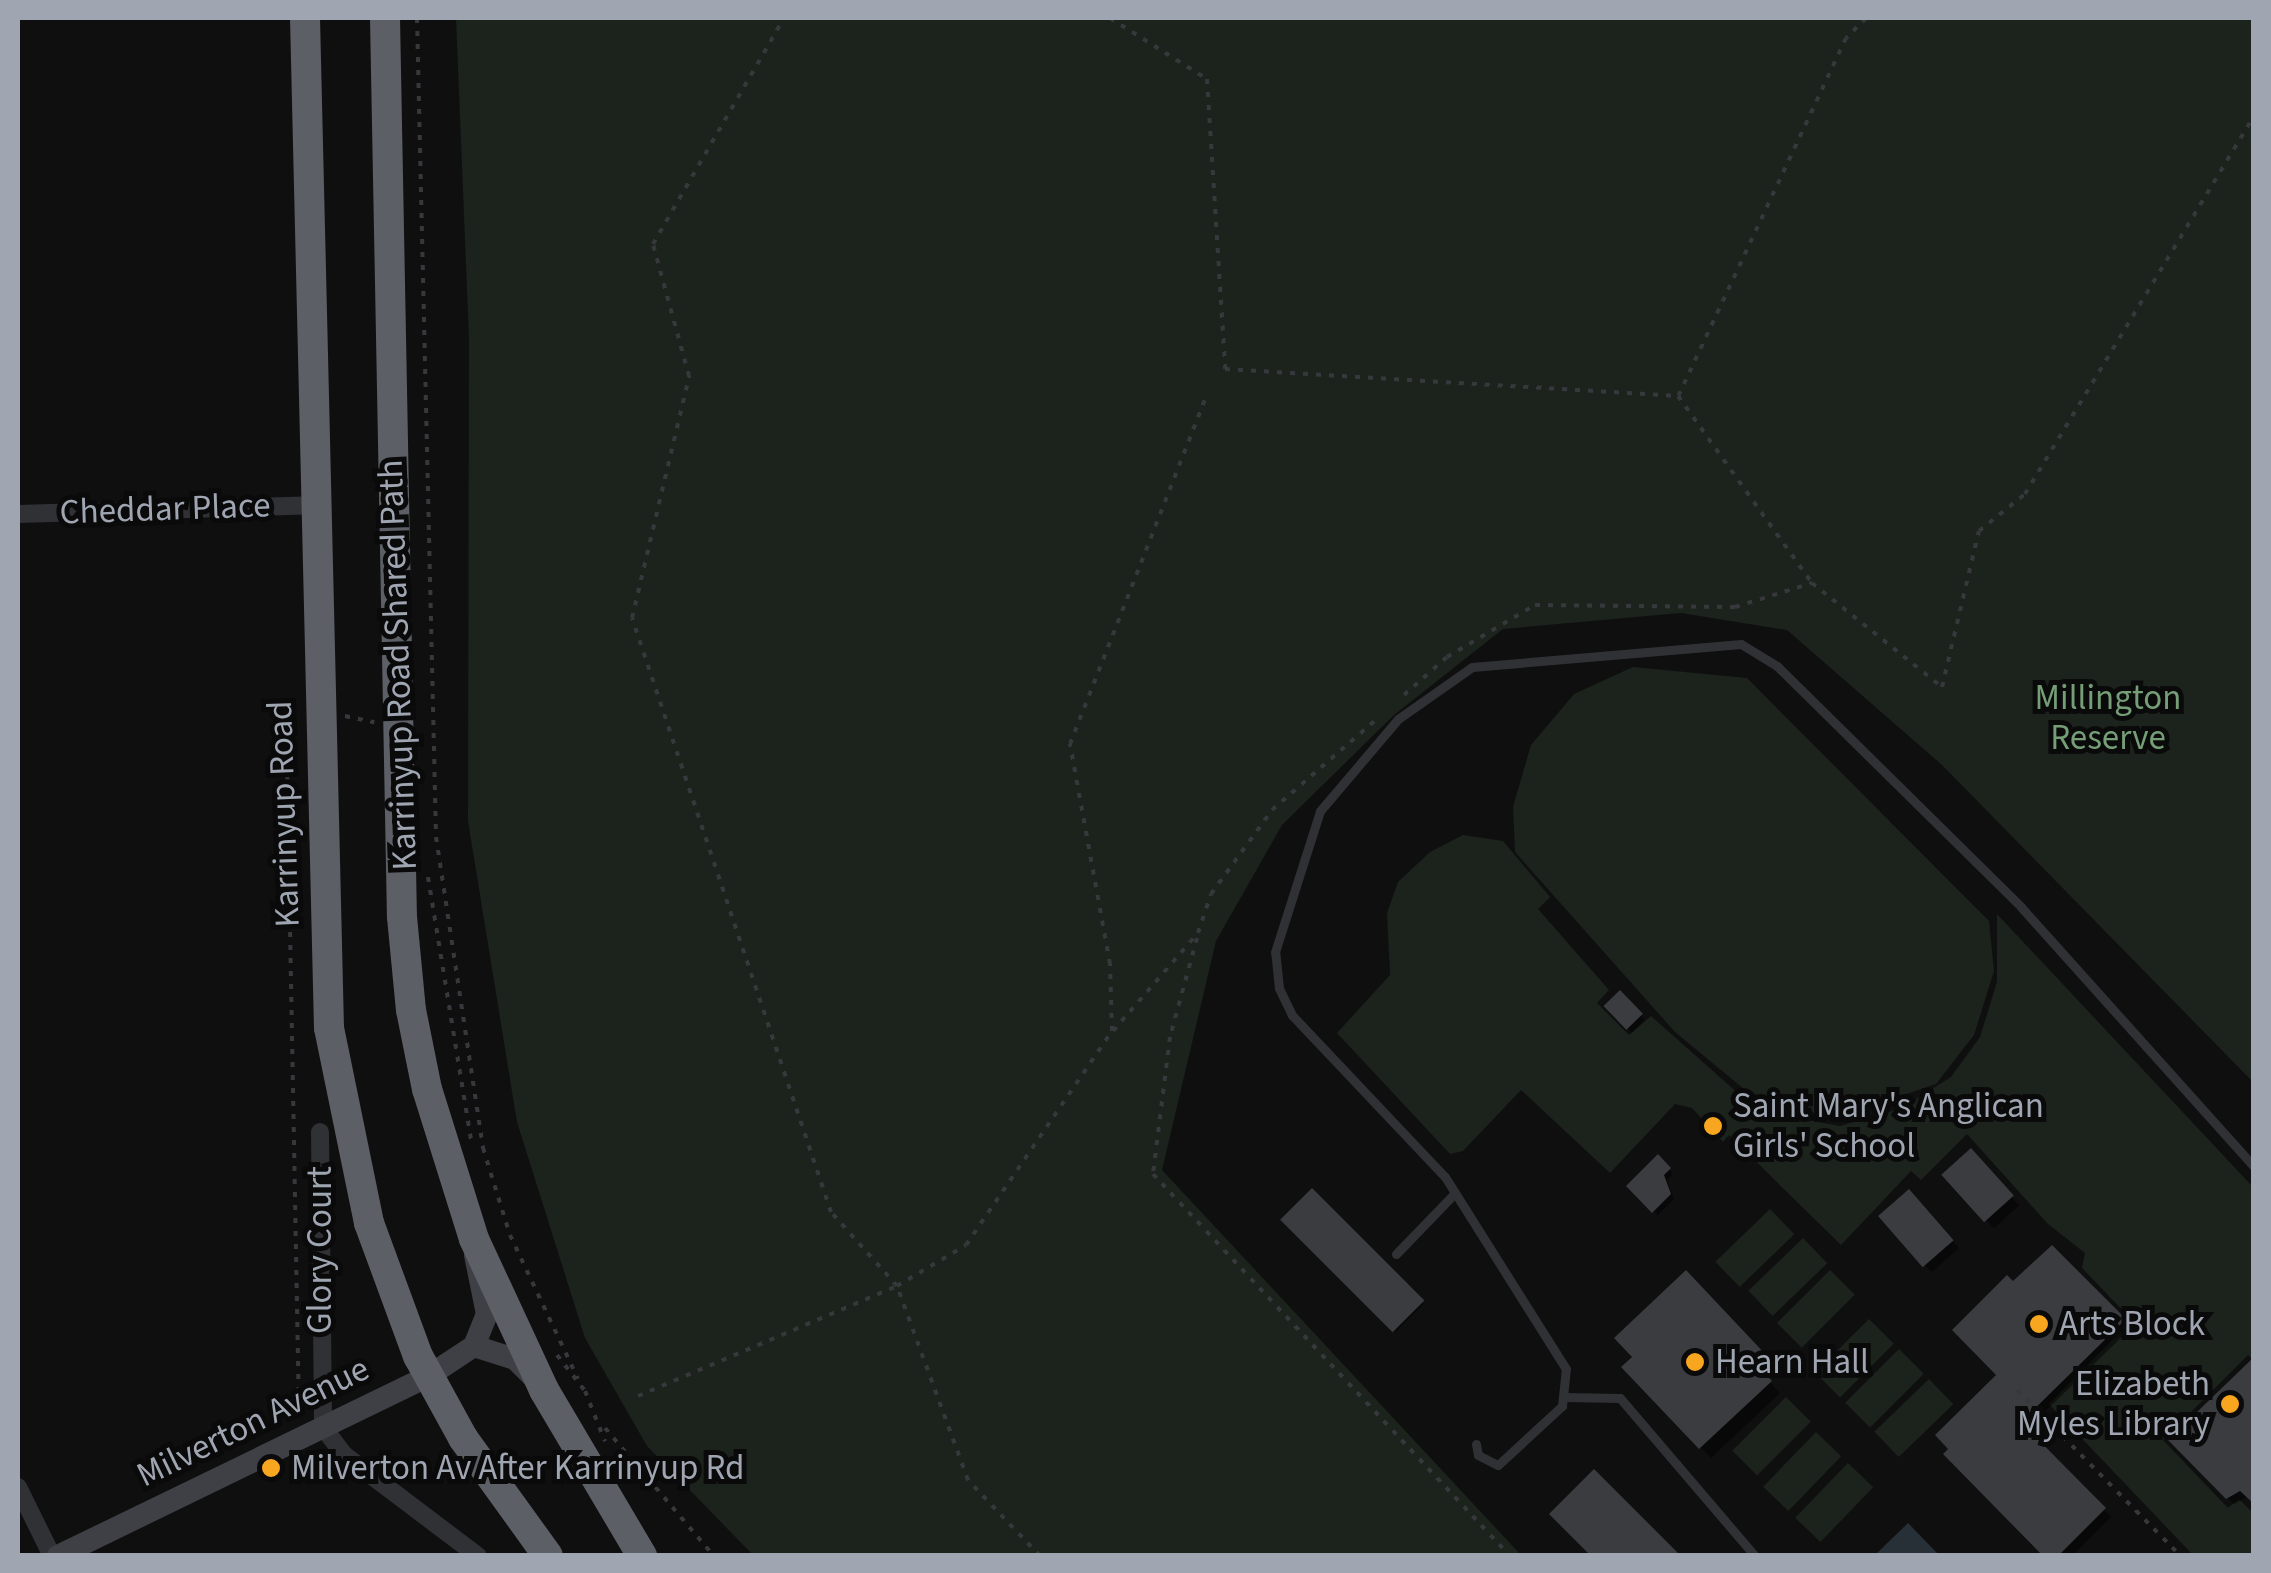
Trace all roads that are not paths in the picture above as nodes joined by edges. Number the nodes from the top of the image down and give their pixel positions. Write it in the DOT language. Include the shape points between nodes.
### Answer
graph roads {
  1 [pos="305,18"];
  2 [pos="376,18"];
  3 [pos="385,18"];
  4 [pos="386,86"];
  5 [pos="314,505"];
  6 [pos="18,514"];
  7 [pos="320,1132"];
  8 [pos="2254,1167"];
  9 [pos="1455,1193"];
  10 [pos="474,1239"];
  11 [pos="1396,1254"];
  12 [pos="474,1346"];
  13 [pos="427,1377"];
  14 [pos="544,1390"];
  15 [pos="1565,1397"];
  16 [pos="323,1427"];
  17 [pos="1476,1444"];
  18 [pos="18,1486"];
  19 [pos="55,1556"];
  20 [pos="478,1556"];
  21 [pos="548,1556"];
  22 [pos="642,1556"];
  23 [pos="1756,1556"];
  1 -- 5 [label="highway, Karrinyup Road"];
  2 -- 4 [label="highway"];
  3 -- 4 [label="highway"];
  4 -- 10 [label="highway" via="402,917 427,1088"];
  5 -- 6 [label="street, Cheddar Place"];
  5 -- 13 [label="highway, Karrinyup Road" via="330,1028 368,1222"];
  7 -- 16 [label="street, Glory Court"];
  8 -- 9 [label="lane" via="2021,908 1803,689 1742,644 1706,645 1472,667 1398,719 1320,811 1274,952 1278,988 1292,1015"];
  9 -- 11 [label="lane"];
  9 -- 15 [label="lane" via="1566,1369"];
  10 -- 12 [label="street" via="487,1314"];
  10 -- 14 [label="highway"];
  12 -- 13 [label="street, Milverton Avenue"];
  12 -- 14 [label="street" via="515,1359"];
  13 -- 16 [label="street, Milverton Avenue"];
  13 -- 21 [label="highway, Karrinyup Road" via="504,1501"];
  14 -- 22 [label="highway"];
  15 -- 17 [label="lane" via="1498,1465 1478,1456"];
  15 -- 23 [label="lane" via="1620,1398"];
  16 -- 19 [label="street, Milverton Avenue"];
  16 -- 20 [label="street" via="343,1454"];
  18 -- 19 [label="street"];
}
